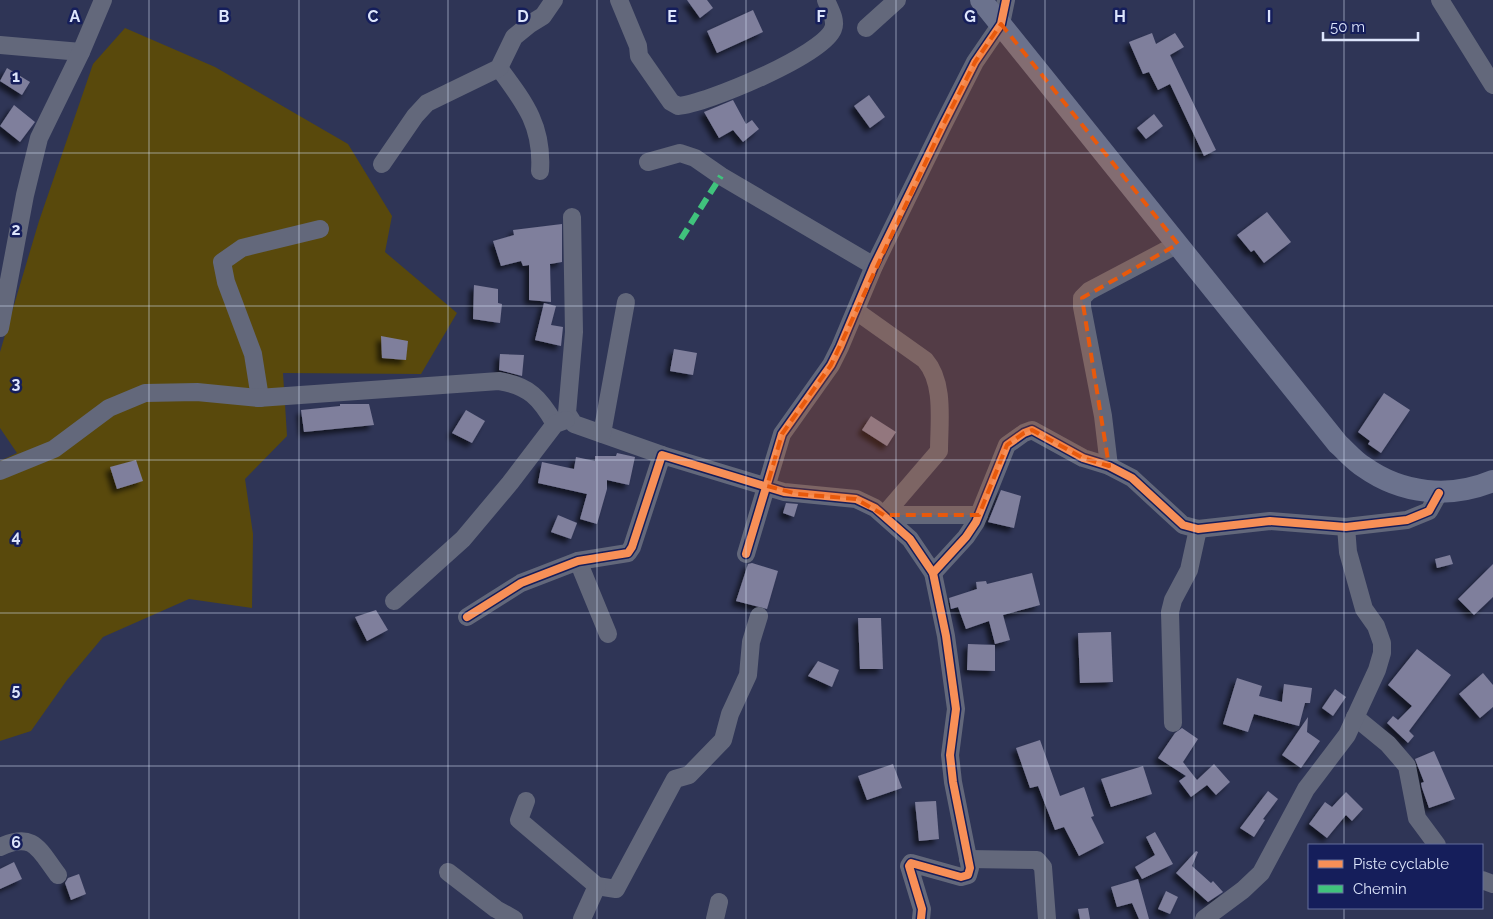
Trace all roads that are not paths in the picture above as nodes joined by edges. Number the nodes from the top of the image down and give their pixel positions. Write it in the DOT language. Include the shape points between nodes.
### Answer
graph roads {
  1 [pos="103,0"];
  2 [pos="554,0"];
  3 [pos="619,0"];
  4 [pos="826,0"];
  5 [pos="897,0"];
  6 [pos="981,0"];
  7 [pos="1006,0"];
  8 [pos="1440,0"];
  9 [pos="1001,24"];
  10 [pos="866,28"];
  11 [pos="0,45"];
  12 [pos="81,52"];
  13 [pos="499,68"];
  14 [pos="1493,85"];
  15 [pos="648,162"];
  16 [pos="382,164"];
  17 [pos="540,171"];
  18 [pos="572,216"];
  19 [pos="320,229"];
  20 [pos="1178,244"];
  21 [pos="874,266"];
  22 [pos="626,302"];
  23 [pos="856,311"];
  24 [pos="0,328"];
  25 [pos="260,398"];
  26 [pos="562,421"];
  27 [pos="602,434"];
  28 [pos="662,455"];
  29 [pos="1109,466"];
  30 [pos="0,471"];
  31 [pos="1493,482"];
  32 [pos="767,486"];
  33 [pos="1439,492"];
  34 [pos="884,515"];
  35 [pos="979,516"];
  36 [pos="1346,528"];
  37 [pos="1198,529"];
  38 [pos="746,554"];
  39 [pos="578,561"];
  40 [pos="933,573"];
  41 [pos="394,601"];
  42 [pos="759,616"];
  43 [pos="467,617"];
  44 [pos="608,634"];
  45 [pos="1355,716"];
  46 [pos="1173,723"];
  47 [pos="526,801"];
  48 [pos="1436,844"];
  49 [pos="0,847"];
  50 [pos="968,859"];
  51 [pos="448,872"];
  52 [pos="58,875"];
  53 [pos="597,886"];
  54 [pos="514,919"];
  55 [pos="582,919"];
  56 [pos="921,919"];
  57 [pos="1047,919"];
  58 [pos="1204,919"];
  1 -- 12 [label="street"];
  2 -- 13 [label="street" via="543,16 514,37"];
  3 -- 4 [label="street" via="639,56 671,102 678,106 742,86 812,50 834,28 834,17"];
  5 -- 10 [label="street"];
  6 -- 9 [label="main road"];
  7 -- 9 [label="street"];
  8 -- 14 [label="street"];
  9 -- 20 [label="main road"];
  9 -- 21 [label="street" via="975,62"];
  11 -- 12 [label="street"];
  12 -- 24 [label="street" via="39,138"];
  13 -- 16 [label="street" via="427,103"];
  13 -- 17 [label="street" via="535,122 541,151"];
  15 -- 21 [label="street" via="680,153 695,158"];
  18 -- 26 [label="street" via="574,332 567,413"];
  19 -- 25 [label="street" via="242,248 222,262 226,282 253,354"];
  20 -- 29 [label="street" via="1088,291 1082,298"];
  20 -- 33 [label="main road" via="1338,444 1362,467 1408,488"];
  21 -- 23 [label="street"];
  22 -- 27 [label="street"];
  23 -- 32 [label="street" via="831,365 782,434"];
  23 -- 34 [label="street" via="930,366 939,396 939,451"];
  25 -- 26 [label="street" via="499,381 518,384"];
  25 -- 30 [label="street" via="197,392 145,393 109,408 54,449"];
  26 -- 27 [label="street"];
  26 -- 41 [label="street" via="463,539"];
  27 -- 28 [label="street"];
  28 -- 32 [label="street"];
  28 -- 39 [label="street" via="628,553"];
  29 -- 35 [label="street" via="1083,458 1032,430 1024,433 1007,445"];
  29 -- 37 [label="street" via="1132,478 1183,525"];
  31 -- 33 [label="main road" via="1461,491"];
  32 -- 34 [label="street" via="798,494 856,499"];
  32 -- 38 [label="street"];
  33 -- 36 [label="street" via="1429,511 1407,520"];
  34 -- 35 [label="street"];
  34 -- 40 [label="street" via="910,539"];
  35 -- 40 [label="street" via="966,537"];
  36 -- 37 [label="street" via="1270,522"];
  36 -- 45 [label="street" via="1348,552 1364,609 1376,626 1382,643 1382,654"];
  37 -- 46 [label="street" via="1189,570 1170,612"];
  39 -- 43 [label="street" via="521,583"];
  39 -- 44 [label="street"];
  40 -- 50 [label="street" via="956,709 950,756 952,782"];
  42 -- 53 [label="street" via="751,642 748,675 730,714 723,740 690,775 675,779 616,889"];
  45 -- 48 [label="street" via="1388,744 1407,766 1417,818"];
  45 -- 58 [label="street" via="1347,735 1306,789 1261,873"];
  47 -- 53 [label="street" via="519,820"];
  49 -- 52 [label="street" via="15,840 35,844"];
  50 -- 56 [label="street" via="968,875 961,877 909,866 922,909"];
  50 -- 57 [label="street" via="1037,860 1043,867"];
  51 -- 54 [label="street"];
  53 -- 55 [label="street"];
}
